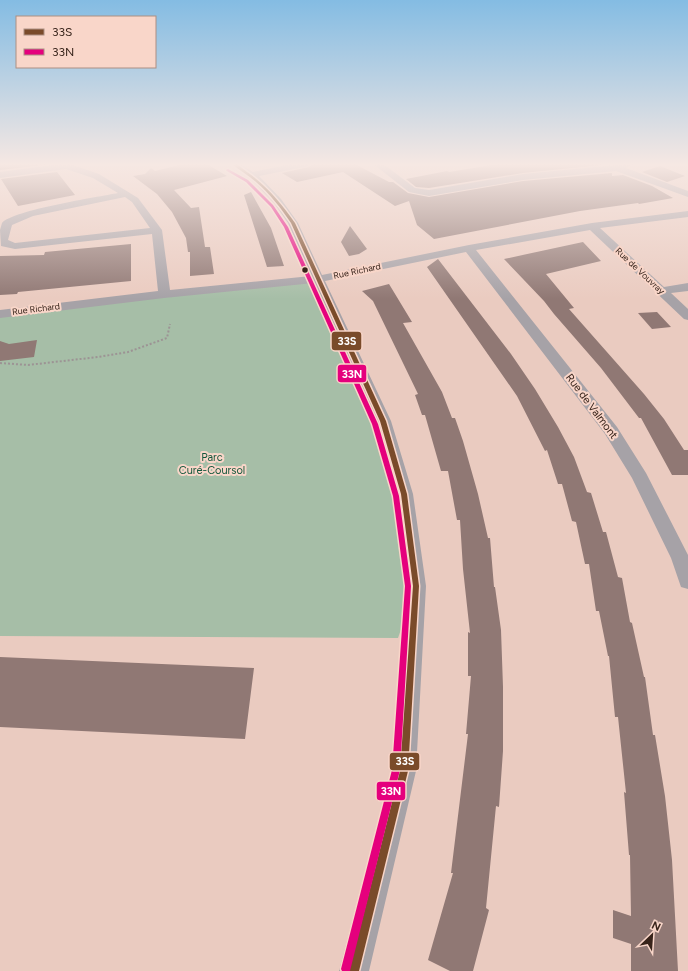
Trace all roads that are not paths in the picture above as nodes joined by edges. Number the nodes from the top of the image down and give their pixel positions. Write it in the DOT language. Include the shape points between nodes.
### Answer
graph roads {
  1 [pos="58,208"];
  2 [pos="141,208"];
  3 [pos="283,208"];
  4 [pos="688,214"];
  5 [pos="592,226"];
  6 [pos="157,230"];
  7 [pos="469,248"];
  8 [pos="319,279"];
  9 [pos="688,287"];
  10 [pos="661,291"];
  11 [pos="164,294"];
  12 [pos="0,314"];
  13 [pos="688,316"];
  14 [pos="688,581"];
  15 [pos="354,971"];
  1 -- 6 [label="street" via="30,214 7,224 3,240 5,244 16,246"];
  2 -- 6 [label="street"];
  3 -- 8 [label="street" via="293,223"];
  4 -- 5 [label="street, Rue Richard"];
  5 -- 7 [label="street, Rue Richard"];
  5 -- 10 [label="street, Rue de Vouvray"];
  6 -- 11 [label="street"];
  7 -- 8 [label="street, Rue Richard"];
  7 -- 14 [label="street, Rue de Valmont" via="612,431 640,476 680,558"];
  8 -- 11 [label="street, Rue Richard"];
  8 -- 15 [label="street" via="383,421 404,494 416,586 404,771"];
  9 -- 10 [label="street"];
  10 -- 13 [label="street, Rue de Vouvray"];
  11 -- 12 [label="street, Rue Richard"];
}
